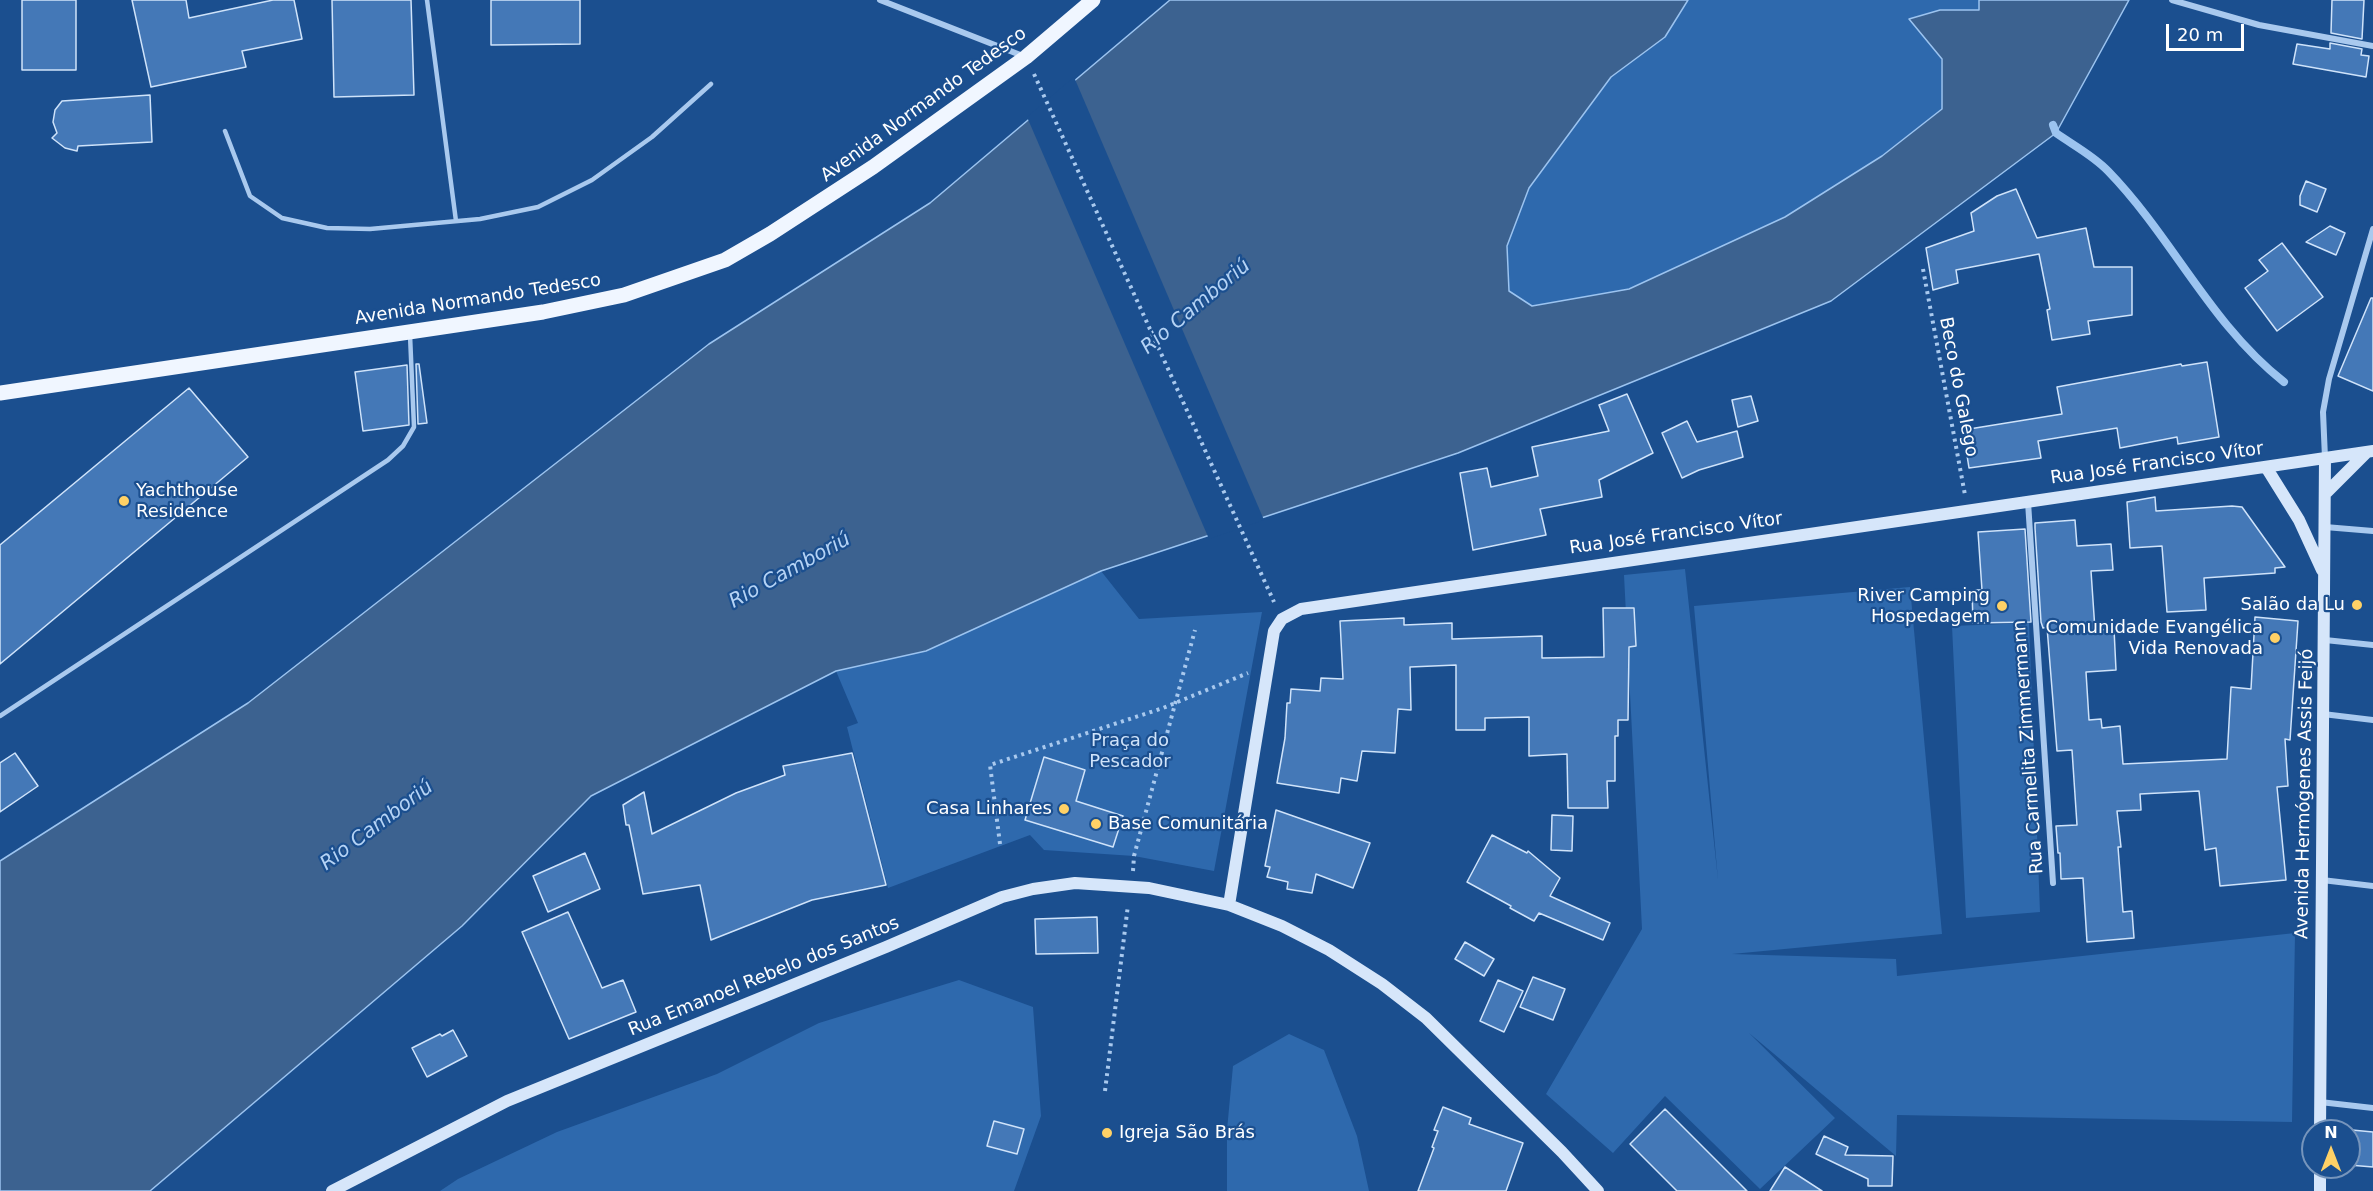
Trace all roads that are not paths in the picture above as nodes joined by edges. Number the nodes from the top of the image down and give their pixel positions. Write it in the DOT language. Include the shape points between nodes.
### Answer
graph roads {
  1 [pos="427,0"];
  2 [pos="880,0"];
  3 [pos="1093,0"];
  4 [pos="2171,0"];
  5 [pos="2373,46"];
  6 [pos="1026,57"];
  7 [pos="711,84"];
  8 [pos="225,131"];
  9 [pos="456,222"];
  10 [pos="2373,229"];
  11 [pos="410,332"];
  12 [pos="0,393"];
  13 [pos="2370,452"];
  14 [pos="2325,458"];
  15 [pos="2266,467"];
  16 [pos="2325,494"];
  17 [pos="2028,501"];
  18 [pos="2325,526"];
  19 [pos="2373,531"];
  20 [pos="2325,576"];
  21 [pos="2325,640"];
  22 [pos="2373,645"];
  23 [pos="2323,714"];
  24 [pos="0,716"];
  25 [pos="2373,720"];
  26 [pos="2322,880"];
  27 [pos="2053,884"];
  28 [pos="2373,886"];
  29 [pos="1229,905"];
  30 [pos="2320,1102"];
  31 [pos="2373,1108"];
  32 [pos="2320,1119"];
  33 [pos="332,1191"];
  34 [pos="1598,1191"];
  1 -- 9 [label="lane"];
  2 -- 6 [label="street"];
  3 -- 6 [label="main road, Avenida Normando Tedesco"];
  4 -- 5 [label="street" via="2259,25"];
  6 -- 11 [label="main road, Avenida Normando Tedesco" via="834,194 725,260 624,295"];
  7 -- 9 [label="lane" via="652,137 592,180 538,207"];
  8 -- 9 [label="lane" via="250,196 282,219 327,228 370,229"];
  10 -- 14 [label="street" via="2329,379 2323,412"];
  11 -- 12 [label="main road, Avenida Normando Tedesco"];
  11 -- 24 [label="lane" via="414,427 403,446 388,460"];
  13 -- 14 [label="main road, Rua José Francisco Vítor"];
  13 -- 16 [label="main road, Rua José Francisco Vítor"];
  14 -- 15 [label="main road, Rua José Francisco Vítor"];
  14 -- 16 [label="main road, Avenida Hermógenes Assis Feijó"];
  15 -- 17 [label="main road, Rua José Francisco Vítor"];
  15 -- 20 [label="main road" via="2299,520"];
  16 -- 18 [label="main road, Avenida Hermógenes Assis Feijó"];
  17 -- 27 [label="street, Rua Carmelita Zimmermann"];
  17 -- 29 [label="main road, Rua José Francisco Vítor" via="1301,609 1282,619 1274,631"];
  18 -- 19 [label="street"];
  18 -- 20 [label="main road, Avenida Hermógenes Assis Feijó"];
  20 -- 21 [label="main road, Avenida Hermógenes Assis Feijó"];
  21 -- 22 [label="street"];
  21 -- 23 [label="main road, Avenida Hermógenes Assis Feijó"];
  23 -- 25 [label="street"];
  23 -- 26 [label="main road, Avenida Hermógenes Assis Feijó"];
  26 -- 28 [label="street"];
  26 -- 30 [label="main road, Avenida Hermógenes Assis Feijó"];
  29 -- 33 [label="main road, Rua Emanoel Rebelo dos Santos" via="1131,885 1075,883 1002,897 507,1101"];
  29 -- 34 [label="main road, Rua Emanoel Rebelo dos Santos" via="1329,950 1426,1018"];
  30 -- 31 [label="street"];
  30 -- 32 [label="main road, Avenida Hermógenes Assis Feijó"];
}
